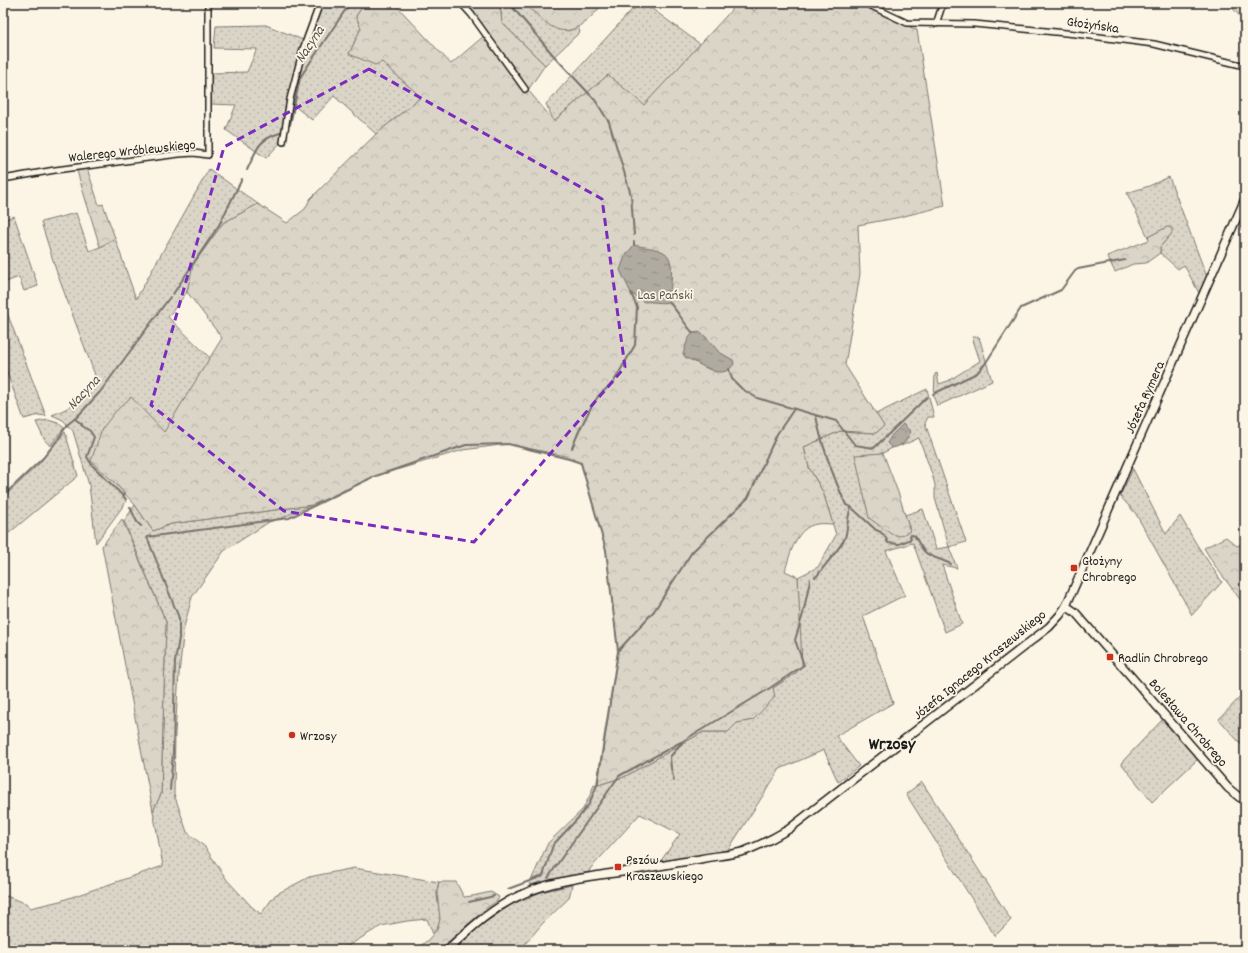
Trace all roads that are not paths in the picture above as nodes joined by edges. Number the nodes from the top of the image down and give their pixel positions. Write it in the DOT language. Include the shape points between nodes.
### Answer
graph roads {
  1 [pos="208,3"];
  2 [pos="320,3"];
  3 [pos="461,3"];
  4 [pos="865,3"];
  5 [pos="943,3"];
  6 [pos="936,24"];
  7 [pos="1245,66"];
  8 [pos="525,89"];
  9 [pos="283,142"];
  10 [pos="3,178"];
  11 [pos="1245,199"];
  12 [pos="1066,606"];
  13 [pos="1060,615"];
  14 [pos="1245,800"];
  15 [pos="447,950"];
  1 -- 10 [label="street, Walerego Wróblewskiego" via="208,155 179,154"];
  2 -- 9 [label="street" via="301,56"];
  3 -- 8 [label="street"];
  4 -- 6 [label="street, Głożyńska" via="907,23"];
  5 -- 6 [label="street"];
  6 -- 7 [label="street, Głożyńska" via="993,25 1154,44"];
  11 -- 12 [label="street, Józefa Rymera"];
  12 -- 13 [label="street, Józefa Rymera"];
  12 -- 14 [label="street, Bolesława Chrobrego" via="1075,612 1228,788"];
  13 -- 15 [label="street, Józefa Ignacego Kraszewskiego" via="1039,636 774,838 743,851 581,878 530,891 492,911"];
}
